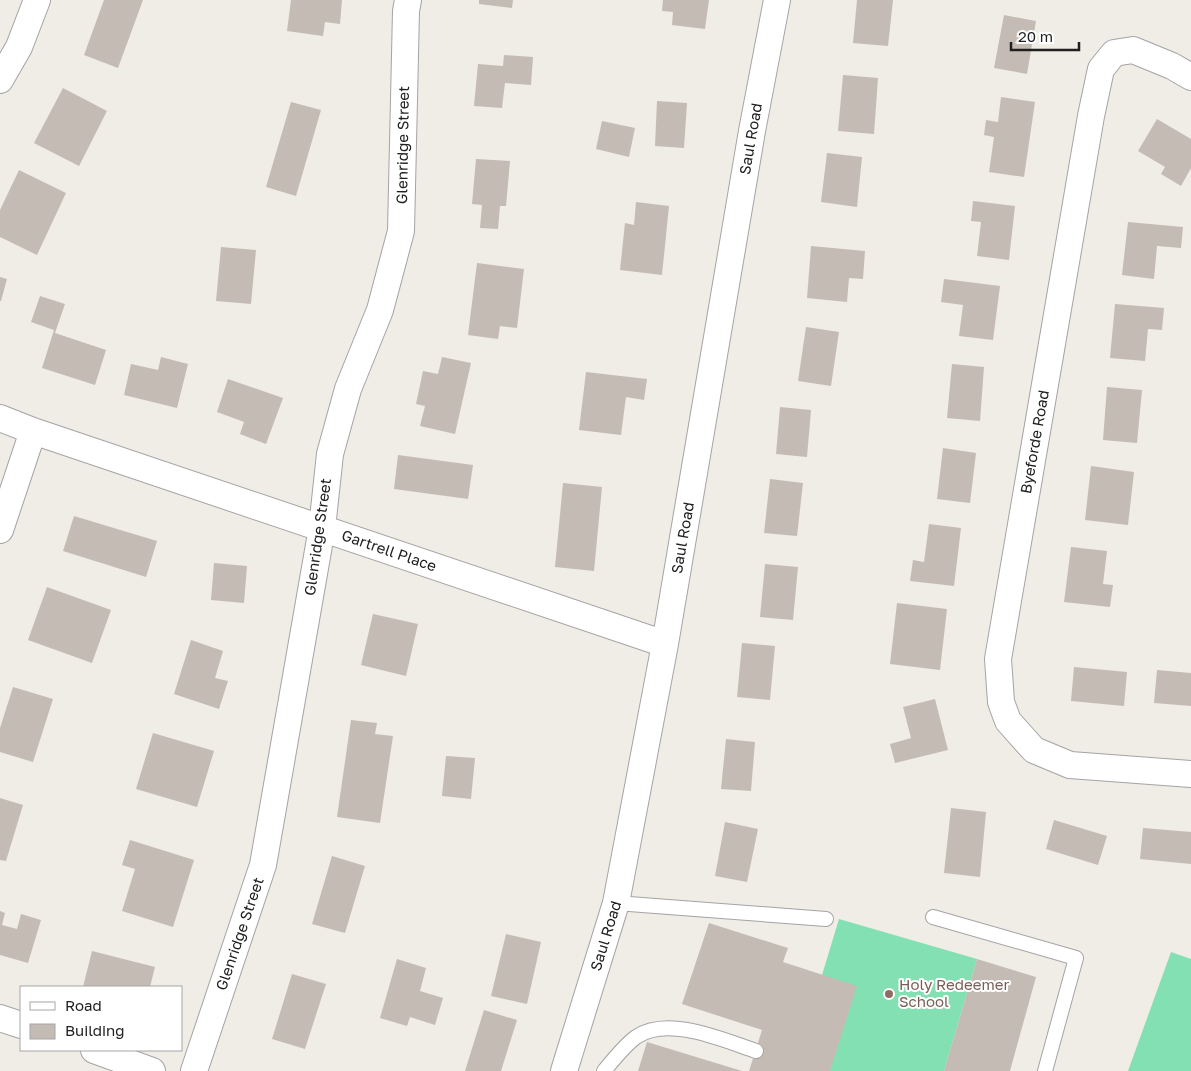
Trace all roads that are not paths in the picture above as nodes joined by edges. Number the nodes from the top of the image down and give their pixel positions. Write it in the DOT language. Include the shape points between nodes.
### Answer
graph roads {
  1 [pos="37,0"];
  2 [pos="408,0"];
  3 [pos="777,0"];
  4 [pos="1191,77"];
  5 [pos="0,80"];
  6 [pos="0,418"];
  7 [pos="33,431"];
  8 [pos="322,528"];
  9 [pos="0,530"];
  10 [pos="665,644"];
  11 [pos="1191,774"];
  12 [pos="616,903"];
  13 [pos="933,917"];
  14 [pos="826,919"];
  15 [pos="0,1018"];
  16 [pos="20,1025"];
  17 [pos="97,1051"];
  18 [pos="756,1051"];
  19 [pos="152,1071"];
  20 [pos="194,1071"];
  21 [pos="564,1071"];
  22 [pos="604,1071"];
  23 [pos="1045,1071"];
  1 -- 5 [label="street" via="19,47"];
  2 -- 8 [label="street, Glenridge Street" via="401,231 380,310 348,389 330,454"];
  3 -- 10 [label="street, Saul Road"];
  4 -- 11 [label="street, Byeforde Road" via="1132,50 1114,53 1101,69 998,659 1000,702 1008,721 1034,750 1070,765"];
  6 -- 7 [label="street, Gartrell Place"];
  7 -- 8 [label="street, Gartrell Place"];
  7 -- 9 [label="street"];
  8 -- 10 [label="street, Gartrell Place"];
  8 -- 20 [label="street, Glenridge Street" via="263,865"];
  10 -- 12 [label="street, Saul Road"];
  12 -- 14 [label="lane"];
  12 -- 21 [label="street, Saul Road"];
  13 -- 23 [label="lane" via="1076,958"];
  15 -- 16 [label="street"];
  17 -- 19 [label="street"];
  18 -- 22 [label="lane" via="690,1030 664,1028 637,1037"];
}
